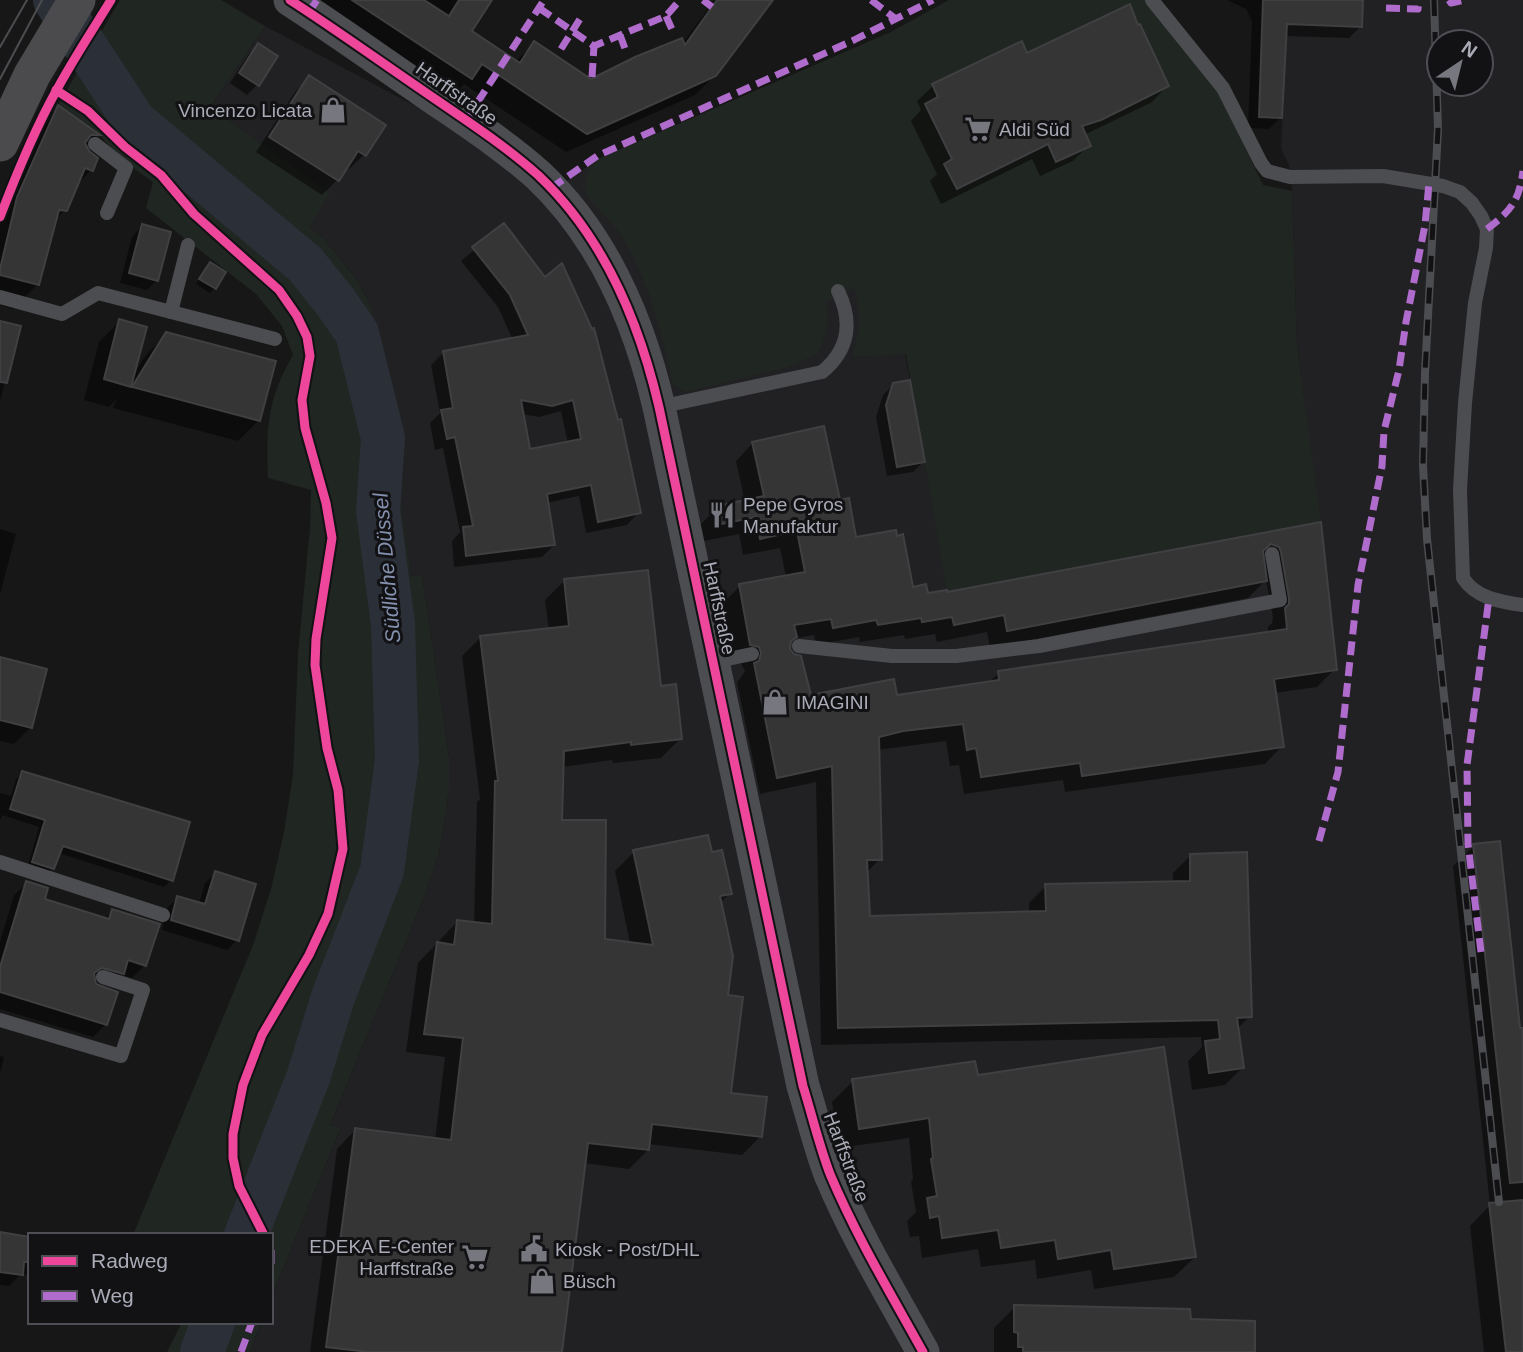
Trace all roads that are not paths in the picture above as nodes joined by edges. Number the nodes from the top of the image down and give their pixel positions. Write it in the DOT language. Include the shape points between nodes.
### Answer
graph roads {
  1 [pos="77,0"];
  2 [pos="290,0"];
  3 [pos="1152,0"];
  4 [pos="0,143"];
  5 [pos="95,144"];
  6 [pos="107,213"];
  7 [pos="188,245"];
  8 [pos="838,291"];
  9 [pos="0,297"];
  10 [pos="171,312"];
  11 [pos="275,339"];
  12 [pos="659,407"];
  13 [pos="1272,554"];
  14 [pos="1523,605"];
  15 [pos="799,646"];
  16 [pos="752,654"];
  17 [pos="713,662"];
  18 [pos="0,862"];
  19 [pos="163,915"];
  20 [pos="103,977"];
  21 [pos="0,1020"];
  22 [pos="923,1352"];
  1 -- 4 [label="main road" via="17,104"];
  2 -- 12 [label="street, Harffstraße" via="488,135 551,188 624,295"];
  3 -- 14 [label="lane" via="1223,88 1267,171 1290,177 1384,177 1429,183 1460,192 1481,216 1487,229 1475,303 1460,490 1463,578 1481,595"];
  5 -- 6 [label="lane" via="126,168"];
  7 -- 10 [label="lane"];
  8 -- 12 [label="lane" via="846,313 846,338 833,363 822,372"];
  9 -- 10 [label="lane" via="62,314 98,293"];
  10 -- 11 [label="lane"];
  12 -- 17 [label="street, Harffstraße"];
  13 -- 15 [label="lane" via="1280,600 1039,646 956,656 892,656"];
  16 -- 17 [label="lane"];
  17 -- 22 [label="street, Harffstraße" via="803,1086 822,1152 863,1244"];
  18 -- 19 [label="lane"];
  20 -- 21 [label="lane" via="143,990 121,1056"];
}
